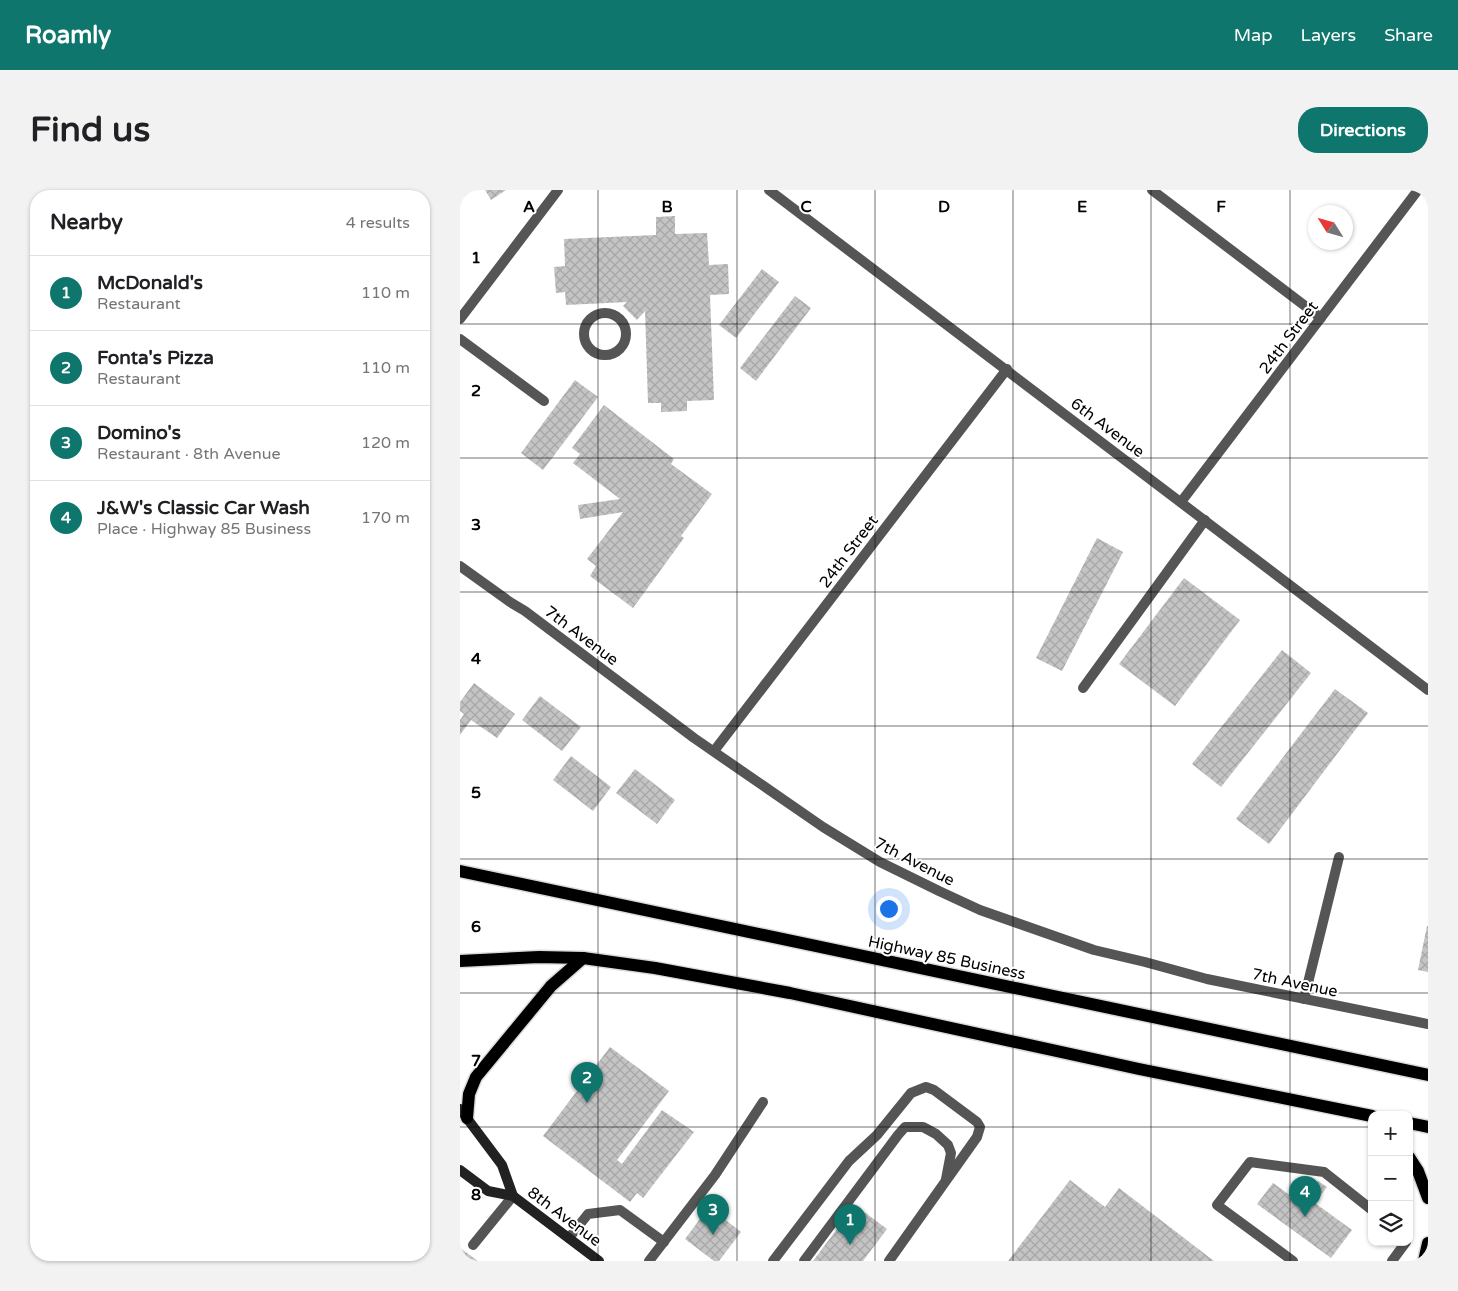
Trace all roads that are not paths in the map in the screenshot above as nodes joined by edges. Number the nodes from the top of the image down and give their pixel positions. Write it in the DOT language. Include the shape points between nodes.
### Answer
graph roads {
  1 [pos="558,190"];
  2 [pos="769,190"];
  3 [pos="1152,190"];
  4 [pos="1418,190"];
  5 [pos="1321,318"];
  6 [pos="460,319"];
  7 [pos="460,339"];
  8 [pos="593,352"];
  9 [pos="1007,369"];
  10 [pos="544,401"];
  11 [pos="1181,502"];
  12 [pos="1205,520"];
  13 [pos="460,566"];
  14 [pos="1083,688"];
  15 [pos="1428,690"];
  16 [pos="714,751"];
  17 [pos="1339,857"];
  18 [pos="460,871"];
  19 [pos="582,958"];
  20 [pos="460,961"];
  21 [pos="1304,999"];
  22 [pos="1428,1024"];
  23 [pos="1428,1075"];
  24 [pos="763,1102"];
  25 [pos="1352,1112"];
  26 [pos="463,1114"];
  27 [pos="1368,1115"];
  28 [pos="1368,1123"];
  29 [pos="1413,1124"];
  30 [pos="1428,1127"];
  31 [pos="1413,1163"];
  32 [pos="460,1170"];
  33 [pos="945,1183"];
  34 [pos="513,1196"];
  35 [pos="1428,1198"];
  36 [pos="1368,1207"];
  37 [pos="569,1238"];
  38 [pos="664,1242"];
  39 [pos="1428,1243"];
  40 [pos="473,1245"];
  41 [pos="1403,1246"];
  42 [pos="597,1260"];
  43 [pos="649,1261"];
  44 [pos="773,1261"];
  45 [pos="804,1261"];
  46 [pos="889,1261"];
  47 [pos="1293,1261"];
  48 [pos="1392,1261"];
  49 [pos="1424,1261"];
  1 -- 6 [label="street"];
  2 -- 9 [label="street, 6th Avenue"];
  3 -- 5 [label="street"];
  4 -- 5 [label="street, 24th Street"];
  5 -- 11 [label="street, 24th Street"];
  7 -- 10 [label="street"];
  8 -- 8 [label="street" via="608,355 622,346 626,330 617,317 601,313 588,322 584,338"];
  9 -- 11 [label="street, 6th Avenue"];
  9 -- 16 [label="street, 24th Street"];
  11 -- 12 [label="street, 6th Avenue"];
  12 -- 14 [label="street"];
  12 -- 15 [label="street, 6th Avenue"];
  13 -- 16 [label="street, 7th Avenue"];
  16 -- 21 [label="street, 7th Avenue" via="880,862 980,910 1094,950 1207,979"];
  17 -- 21 [label="street"];
  18 -- 23 [label="main road, Highway 85 Business"];
  19 -- 20 [label="main road"];
  19 -- 25 [label="main road" via="790,993"];
  19 -- 26 [label="main road" via="551,986 476,1077"];
  21 -- 22 [label="street, 7th Avenue"];
  24 -- 38 [label="street" via="715,1175"];
  25 -- 27 [label="main road"];
  25 -- 28 [label="main road"];
  26 -- 34 [label="main road" via="502,1165"];
  29 -- 30 [label="main road"];
  31 -- 35 [label="main road"];
  32 -- 34 [label="main road, 8th Avenue" via="488,1191"];
  33 -- 44 [label="street" via="977,1137 980,1127 926,1087 911,1093 877,1136 849,1160"];
  33 -- 45 [label="street" via="951,1153 948,1145 923,1127 905,1128"];
  33 -- 46 [label="street"];
  34 -- 37 [label="main road, 8th Avenue"];
  34 -- 40 [label="street"];
  36 -- 47 [label="street" via="1324,1172 1250,1162 1218,1205"];
  37 -- 38 [label="street" via="588,1214 620,1210"];
  37 -- 42 [label="main road, 8th Avenue"];
  38 -- 43 [label="street"];
  39 -- 49 [label="main road"];
  41 -- 48 [label="street"];
}
